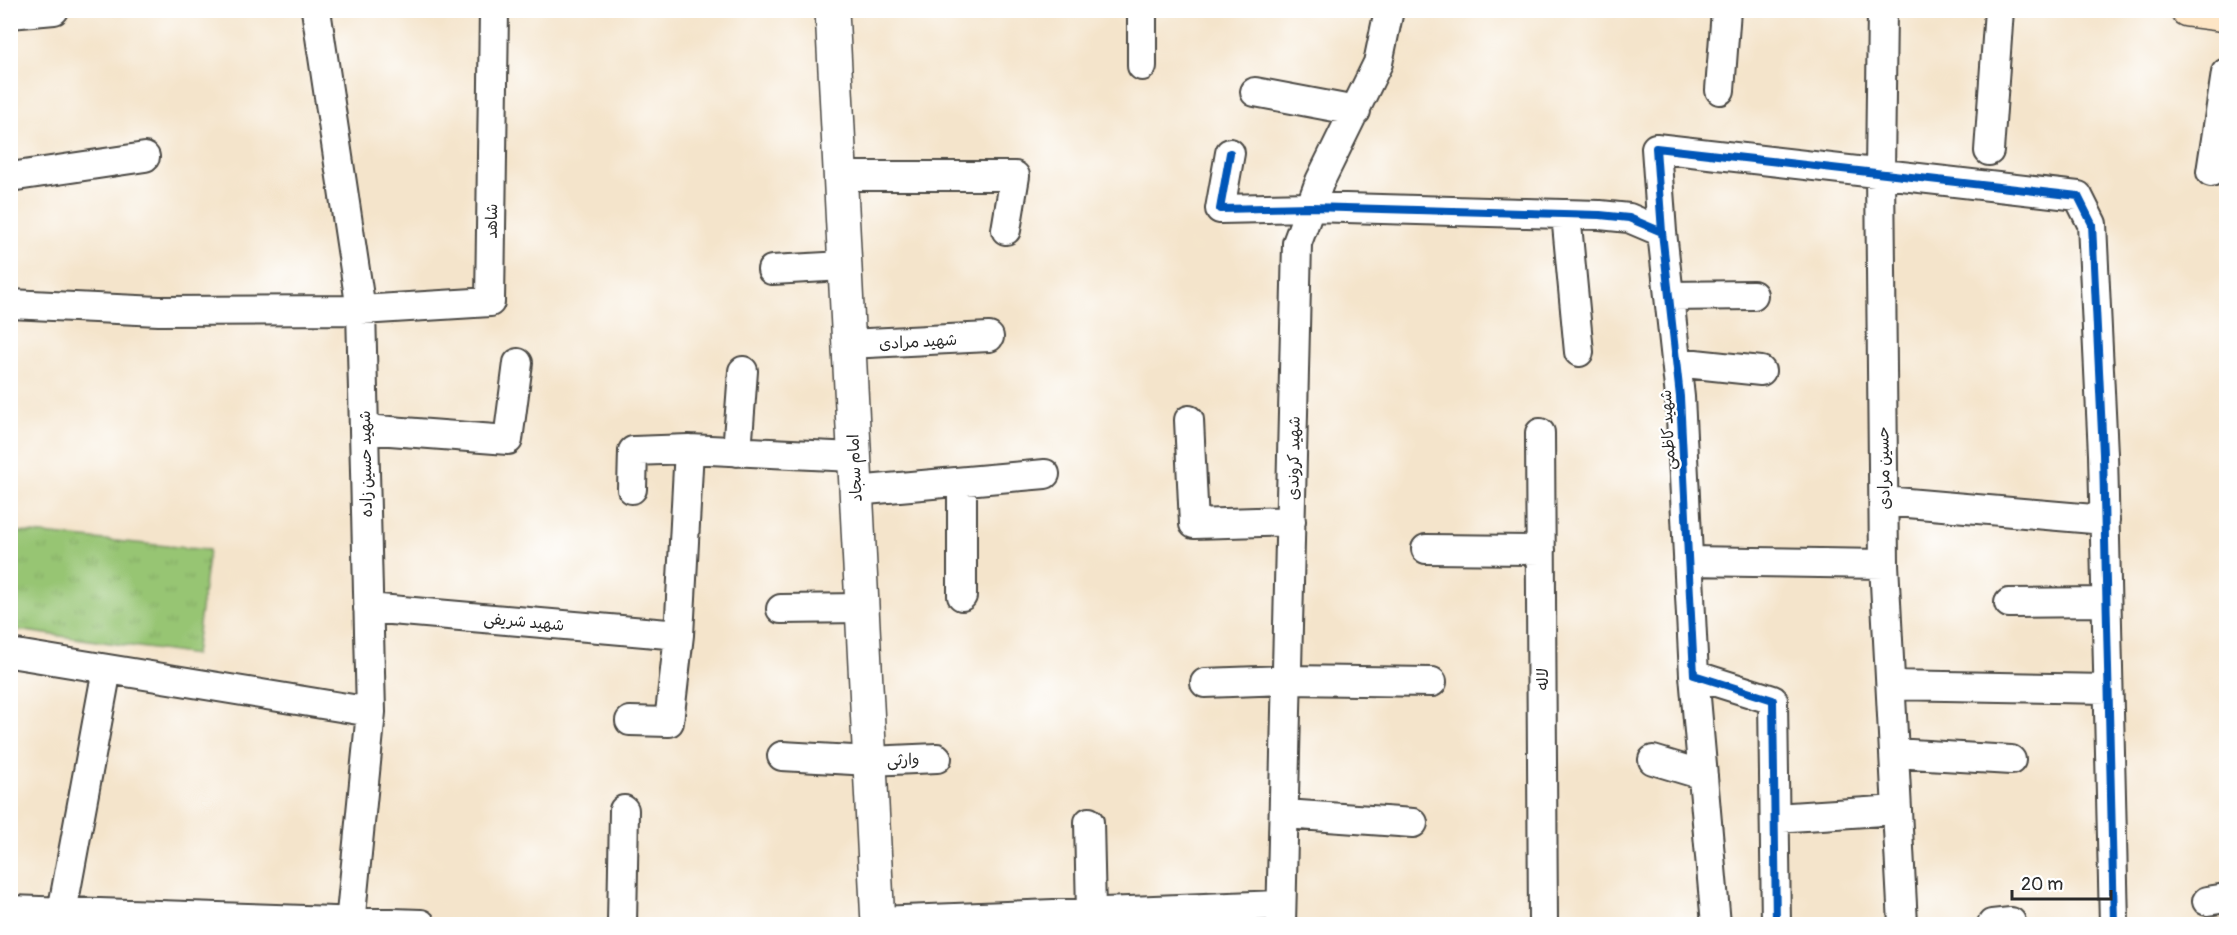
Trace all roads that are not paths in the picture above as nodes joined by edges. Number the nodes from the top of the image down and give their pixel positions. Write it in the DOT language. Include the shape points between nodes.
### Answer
graph roads {
  1 [pos="54,10"];
  2 [pos="316,10"];
  3 [pos="494,10"];
  4 [pos="832,10"];
  5 [pos="1142,10"];
  6 [pos="1389,10"];
  7 [pos="1726,10"];
  8 [pos="1882,10"];
  9 [pos="1999,10"];
  10 [pos="2187,10"];
  11 [pos="10,14"];
  12 [pos="2226,15"];
  13 [pos="1142,66"];
  14 [pos="2226,73"];
  15 [pos="1720,90"];
  16 [pos="1256,92"];
  17 [pos="1356,111"];
  18 [pos="1989,151"];
  19 [pos="1230,153"];
  20 [pos="145,157"];
  21 [pos="1880,172"];
  22 [pos="2211,172"];
  23 [pos="840,176"];
  24 [pos="10,177"];
  25 [pos="1310,207"];
  26 [pos="1566,214"];
  27 [pos="1006,230"];
  28 [pos="1662,232"];
  29 [pos="844,266"];
  30 [pos="772,270"];
  31 [pos="1753,295"];
  32 [pos="1669,296"];
  33 [pos="10,304"];
  34 [pos="361,310"];
  35 [pos="989,337"];
  36 [pos="848,344"];
  37 [pos="1579,352"];
  38 [pos="1676,362"];
  39 [pos="518,363"];
  40 [pos="743,371"];
  41 [pos="1761,371"];
  42 [pos="1189,420"];
  43 [pos="364,429"];
  44 [pos="1540,433"];
  45 [pos="689,449"];
  46 [pos="737,452"];
  47 [pos="854,457"];
  48 [pos="1045,474"];
  49 [pos="962,482"];
  50 [pos="632,489"];
  51 [pos="855,491"];
  52 [pos="1884,501"];
  53 [pos="2105,520"];
  54 [pos="1291,521"];
  55 [pos="1426,549"];
  56 [pos="1541,550"];
  57 [pos="1688,561"];
  58 [pos="1884,564"];
  59 [pos="962,596"];
  60 [pos="2106,602"];
  61 [pos="2009,603"];
  62 [pos="368,608"];
  63 [pos="862,608"];
  64 [pos="781,609"];
  65 [pos="679,634"];
  66 [pos="10,653"];
  67 [pos="107,669"];
  68 [pos="1694,675"];
  69 [pos="1288,680"];
  70 [pos="1205,682"];
  71 [pos="1432,682"];
  72 [pos="1891,685"];
  73 [pos="2108,689"];
  74 [pos="371,712"];
  75 [pos="630,721"];
  76 [pos="1894,753"];
  77 [pos="783,756"];
  78 [pos="937,758"];
  79 [pos="1653,760"];
  80 [pos="2011,760"];
  81 [pos="870,761"];
  82 [pos="1703,775"];
  83 [pos="624,810"];
  84 [pos="1897,810"];
  85 [pos="1285,814"];
  86 [pos="1775,818"];
  87 [pos="1089,822"];
  88 [pos="1413,823"];
  89 [pos="10,910"];
  90 [pos="62,912"];
  91 [pos="1091,912"];
  92 [pos="1281,915"];
  93 [pos="89,919"];
  94 [pos="1008,920"];
  95 [pos="351,923"];
  96 [pos="878,923"];
  97 [pos="421,924"];
  98 [pos="622,924"];
  99 [pos="1543,924"];
  100 [pos="1716,924"];
  101 [pos="1776,924"];
  102 [pos="1903,924"];
  103 [pos="2114,924"];
  1 -- 11 [label="street"];
  2 -- 34 [label="street, شهید حسین زاده"];
  3 -- 34 [label="street, شاهد" via="490,302"];
  4 -- 23 [label="street, امام سجاد"];
  5 -- 13 [label="street"];
  6 -- 17 [label="street, شهید کروندی" via="1378,63"];
  7 -- 15 [label="street"];
  8 -- 21 [label="street, حسین مرادی"];
  9 -- 18 [label="street"];
  10 -- 12 [label="main road"];
  14 -- 22 [label="street"];
  16 -- 17 [label="street"];
  17 -- 25 [label="street, شهید کروندی"];
  19 -- 25 [label="street" via="1220,209"];
  20 -- 24 [label="street"];
  21 -- 28 [label="street, شهید کاظمی" via="1656,148"];
  21 -- 52 [label="street, حسین مرادی"];
  21 -- 53 [label="street" via="2078,196 2092,225"];
  23 -- 27 [label="street" via="1015,176"];
  23 -- 29 [label="street, امام سجاد"];
  25 -- 26 [label="street"];
  25 -- 54 [label="street, شهید کروندی" via="1297,243"];
  26 -- 28 [label="street" via="1629,218"];
  26 -- 37 [label="street"];
  28 -- 32 [label="street, شهید کاظمی"];
  29 -- 30 [label="street"];
  29 -- 36 [label="street, امام سجاد"];
  31 -- 32 [label="street"];
  32 -- 38 [label="street, شهید کاظمی"];
  33 -- 34 [label="street" via="159,312"];
  34 -- 43 [label="street, شهید حسین زاده"];
  35 -- 36 [label="street, شهید مرادی"];
  36 -- 47 [label="street, امام سجاد"];
  38 -- 41 [label="street"];
  38 -- 57 [label="street, شهید کاظمی"];
  39 -- 43 [label="street" via="508,440"];
  40 -- 46 [label="street"];
  42 -- 54 [label="street" via="1194,524"];
  43 -- 62 [label="street, شهید حسین زاده"];
  44 -- 56 [label="street, لاله"];
  45 -- 46 [label="street"];
  45 -- 50 [label="street" via="633,451"];
  45 -- 65 [label="street"];
  46 -- 47 [label="street"];
  47 -- 51 [label="street, امام سجاد"];
  48 -- 49 [label="street"];
  49 -- 51 [label="street"];
  49 -- 59 [label="street"];
  51 -- 63 [label="street, امام سجاد"];
  52 -- 53 [label="street"];
  52 -- 58 [label="street, حسین مرادی"];
  53 -- 60 [label="street"];
  54 -- 69 [label="street, شهید کروندی"];
  55 -- 56 [label="street"];
  56 -- 99 [label="street, لاله"];
  57 -- 58 [label="street"];
  57 -- 68 [label="street, شهید کاظمی"];
  58 -- 72 [label="street, حسین مرادی"];
  60 -- 61 [label="street"];
  60 -- 73 [label="street"];
  62 -- 65 [label="street, شهید شریفی"];
  62 -- 74 [label="street, شهید حسین زاده"];
  63 -- 64 [label="street"];
  63 -- 81 [label="street, امام سجاد"];
  65 -- 75 [label="street" via="669,722"];
  66 -- 67 [label="street"];
  67 -- 74 [label="street"];
  67 -- 90 [label="street"];
  68 -- 82 [label="street, شهید کاظمی"];
  68 -- 86 [label="street" via="1773,700"];
  69 -- 70 [label="street"];
  69 -- 71 [label="street"];
  69 -- 85 [label="street, شهید کروندی"];
  72 -- 73 [label="street"];
  72 -- 76 [label="street, حسین مرادی"];
  73 -- 103 [label="street"];
  74 -- 95 [label="street, شهید حسین زاده"];
  76 -- 80 [label="street"];
  76 -- 84 [label="street, حسین مرادی"];
  77 -- 81 [label="street, وارثی"];
  78 -- 81 [label="street, وارثی"];
  79 -- 82 [label="street"];
  81 -- 96 [label="street, امام سجاد"];
  82 -- 100 [label="street, شهید کاظمی"];
  83 -- 98 [label="street"];
  84 -- 86 [label="street"];
  84 -- 102 [label="street, حسین مرادی"];
  85 -- 88 [label="street"];
  85 -- 92 [label="street, شهید کروندی"];
  86 -- 101 [label="street"];
  87 -- 91 [label="street"];
  89 -- 90 [label="street"];
  90 -- 93 [label="street"];
  91 -- 92 [label="street"];
  91 -- 94 [label="street"];
  93 -- 95 [label="street"];
  94 -- 96 [label="street"];
  95 -- 97 [label="street"];
}
